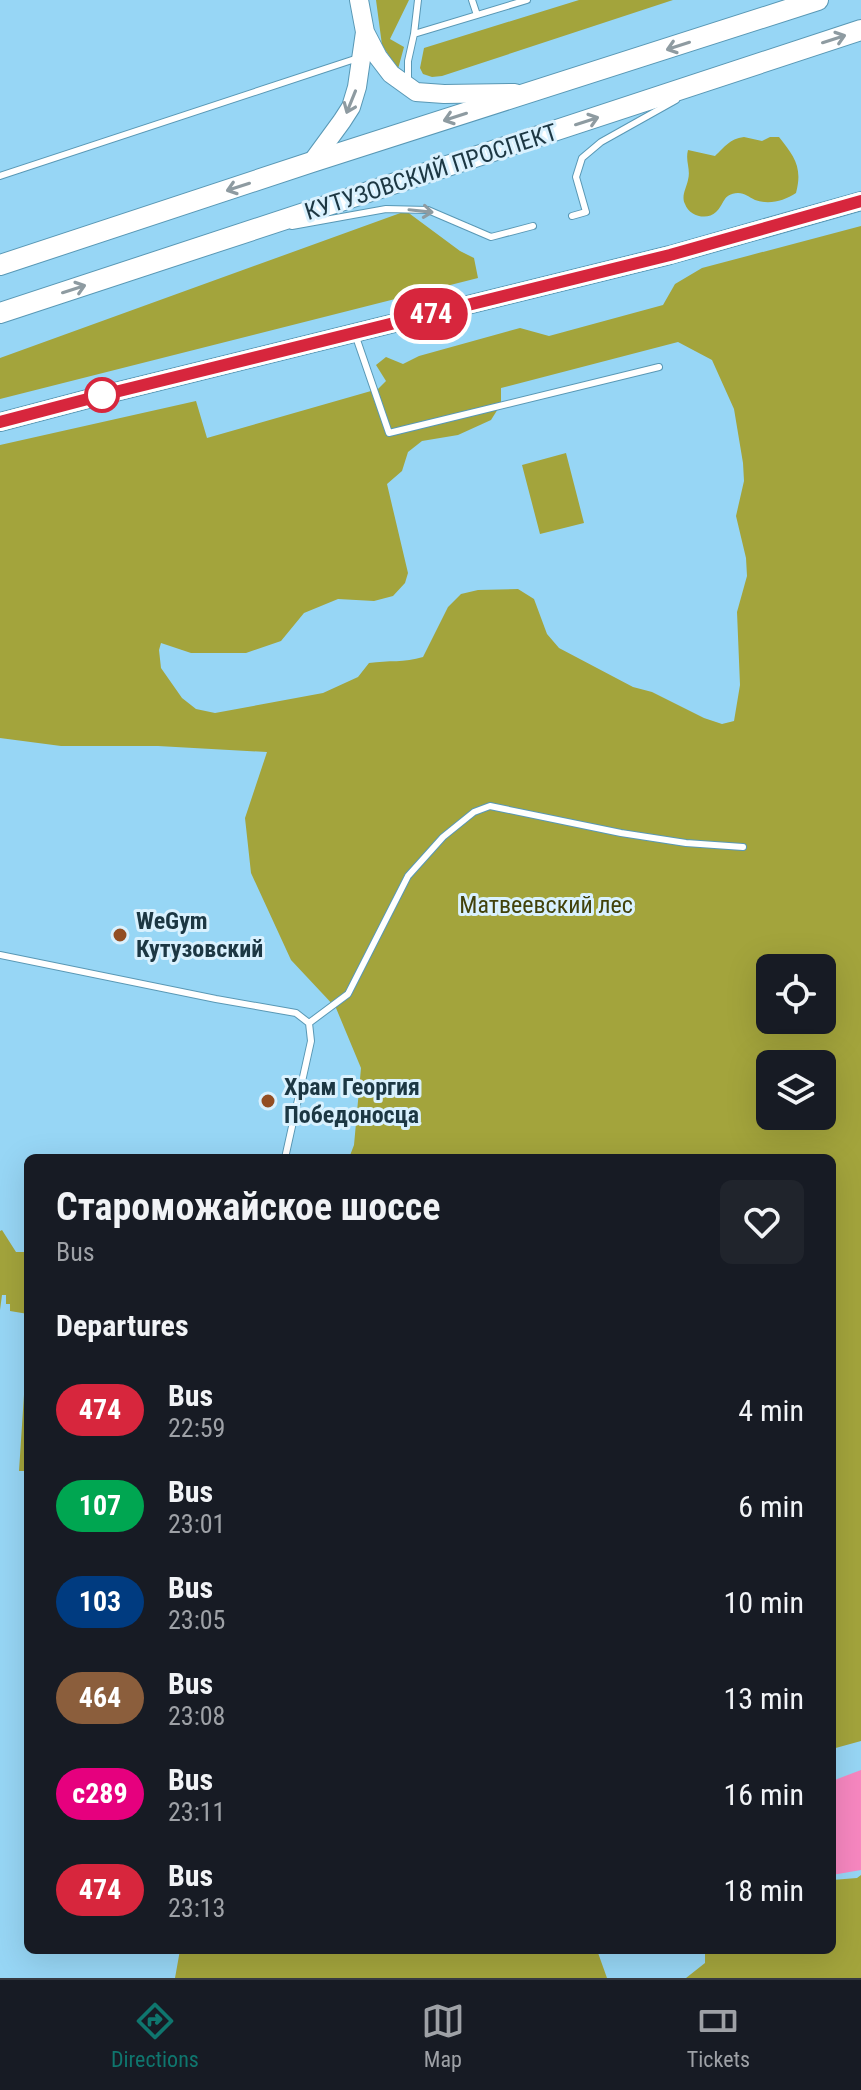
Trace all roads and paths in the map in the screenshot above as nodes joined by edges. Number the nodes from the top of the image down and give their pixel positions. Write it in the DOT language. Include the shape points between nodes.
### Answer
graph roads {
  1 [pos="359,0"];
  2 [pos="418,0"];
  3 [pos="472,0"];
  4 [pos="527,0"];
  5 [pos="791,0"];
  6 [pos="818,0"];
  7 [pos="477,15"];
  8 [pos="752,22"];
  9 [pos="861,30"];
  10 [pos="365,32"];
  11 [pos="414,34"];
  12 [pos="362,57"];
  13 [pos="714,79"];
  14 [pos="409,87"];
  15 [pos="529,93"];
  16 [pos="312,162"];
  17 [pos="0,176"];
  18 [pos="861,201"];
  19 [pos="572,216"];
  20 [pos="533,226"];
  21 [pos="233,237"];
  22 [pos="0,265"];
  23 [pos="0,313"];
  24 [pos="355,334"];
  25 [pos="659,367"];
  26 [pos="0,422"];
  27 [pos="743,847"];
  28 [pos="0,955"];
  29 [pos="309,1023"];
  30 [pos="286,1154"];
  1 -- 10 [label="main road"];
  2 -- 11 [label="lane"];
  3 -- 7 [label="lane"];
  4 -- 7 [label="lane"];
  5 -- 8 [label="lane"];
  6 -- 8 [label="main road, КУТУЗОВСКИЙ ПРОСПЕКТ"];
  7 -- 11 [label="lane"];
  8 -- 15 [label="main road, КУТУЗОВСКИЙ ПРОСПЕКТ, one-way"];
  13 -- 9 [label="main road, КУТУЗОВСКИЙ ПРОСПЕКТ, one-way"];
  10 -- 12 [label="main road"];
  10 -- 14 [label="main road" via="391,74"];
  11 -- 14 [label="lane"];
  12 -- 16 [label="main road, one-way" via="351,107"];
  12 -- 17 [label="lane"];
  13 -- 19 [label="lane" via="582,158 576,177 586,212"];
  21 -- 13 [label="main road, КУТУЗОВСКИЙ ПРОСПЕКТ, one-way"];
  14 -- 15 [label="main road" via="444,94"];
  15 -- 16 [label="main road, КУТУЗОВСКИЙ ПРОСПЕКТ, one-way"];
  16 -- 22 [label="main road, КУТУЗОВСКИЙ ПРОСПЕКТ, one-way"];
  18 -- 24 [label="main road"];
  21 -- 20 [label="lane, one-way" via="386,209 428,210 491,237"];
  23 -- 21 [label="main road, КУТУЗОВСКИЙ ПРОСПЕКТ, one-way"];
  24 -- 25 [label="lane" via="389,433"];
  24 -- 26 [label="main road"];
  27 -- 29 [label="lane" via="621,833 490,806 474,812 408,876 348,994"];
  28 -- 29 [label="lane" via="296,1013"];
  29 -- 30 [label="lane" via="311,1041"];
}
